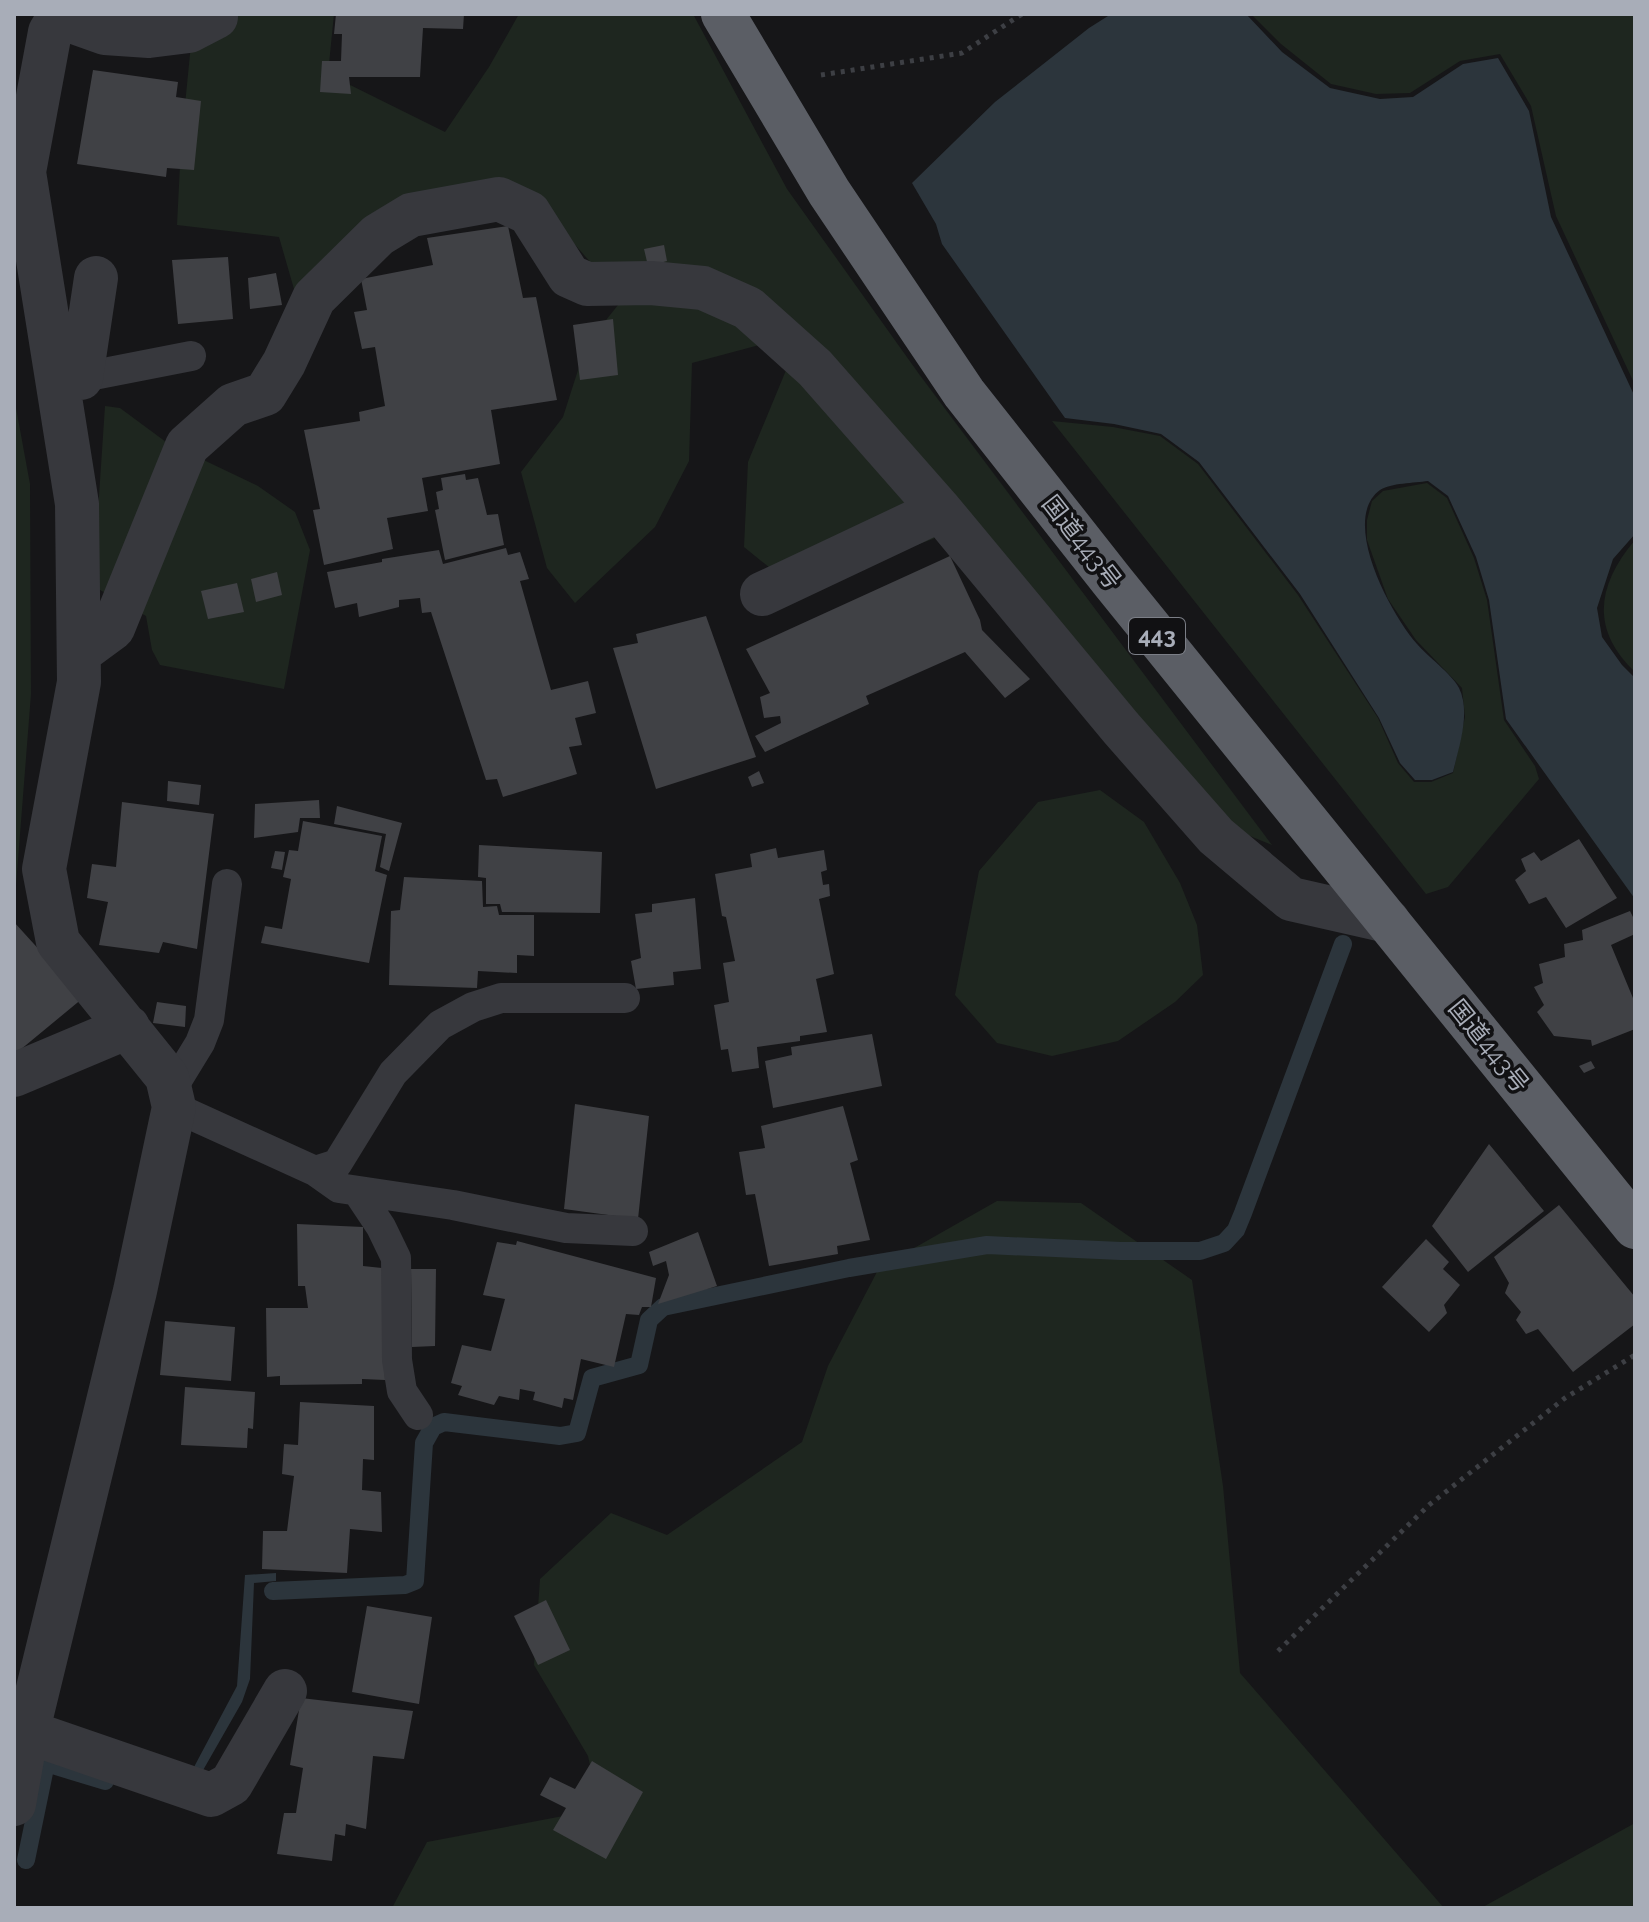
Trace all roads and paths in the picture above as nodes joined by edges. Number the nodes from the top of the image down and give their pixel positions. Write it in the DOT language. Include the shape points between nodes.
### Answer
graph roads {
  1 [pos="723,14"];
  2 [pos="1022,14"];
  3 [pos="60,15"];
  4 [pos="216,17"];
  5 [pos="817,75"];
  6 [pos="96,278"];
  7 [pos="191,356"];
  8 [pos="69,380"];
  9 [pos="940,510"];
  10 [pos="762,594"];
  11 [pos="79,653"];
  12 [pos="227,884"];
  13 [pos="1388,921"];
  14 [pos="625,998"];
  15 [pos="128,1027"];
  16 [pos="14,1075"];
  17 [pos="172,1099"];
  18 [pos="315,1171"];
  19 [pos="364,1202"];
  20 [pos="1635,1227"];
  21 [pos="633,1231"];
  22 [pos="409,1235"];
  23 [pos="1635,1355"];
  24 [pos="418,1415"];
  25 [pos="1278,1651"];
  26 [pos="285,1691"];
  27 [pos="22,1737"];
  28 [pos="14,1804"];
  1 -- 13 [label="highway, 国道443号 / 443" via="829,192 964,393"];
  2 -- 5 [label="path" via="962,53"];
  3 -- 4 [label="street" via="105,33 149,36 189,31"];
  3 -- 8 [label="street" via="50,32 24,172"];
  6 -- 8 [label="street"];
  7 -- 8 [label="lane"];
  8 -- 11 [label="street"];
  9 -- 10 [label="street"];
  9 -- 11 [label="street" via="815,368 748,308 703,288 587,284 569,276 529,213 499,199 411,215 378,235 314,298 265,394 233,405 187,446 113,628"];
  9 -- 13 [label="street" via="1216,836 1291,899"];
  11 -- 15 [label="street" via="79,682 44,869 58,942"];
  12 -- 17 [label="lane" via="209,1020"];
  13 -- 20 [label="highway, 国道443号 / 443"];
  14 -- 18 [label="lane" via="501,998 440,1025 393,1073 337,1164"];
  15 -- 16 [label="street"];
  15 -- 17 [label="street" via="167,1077"];
  17 -- 18 [label="lane"];
  17 -- 27 [label="street" via="135,1291"];
  18 -- 19 [label="lane"];
  19 -- 21 [label="lane" via="453,1205 566,1228"];
  19 -- 22 [label="lane"];
  19 -- 24 [label="lane" via="396,1258 402,1391"];
  23 -- 25 [label="path" via="1565,1398 1429,1505"];
  26 -- 27 [label="street" via="231,1784 211,1795"];
  27 -- 28 [label="street"];
}
